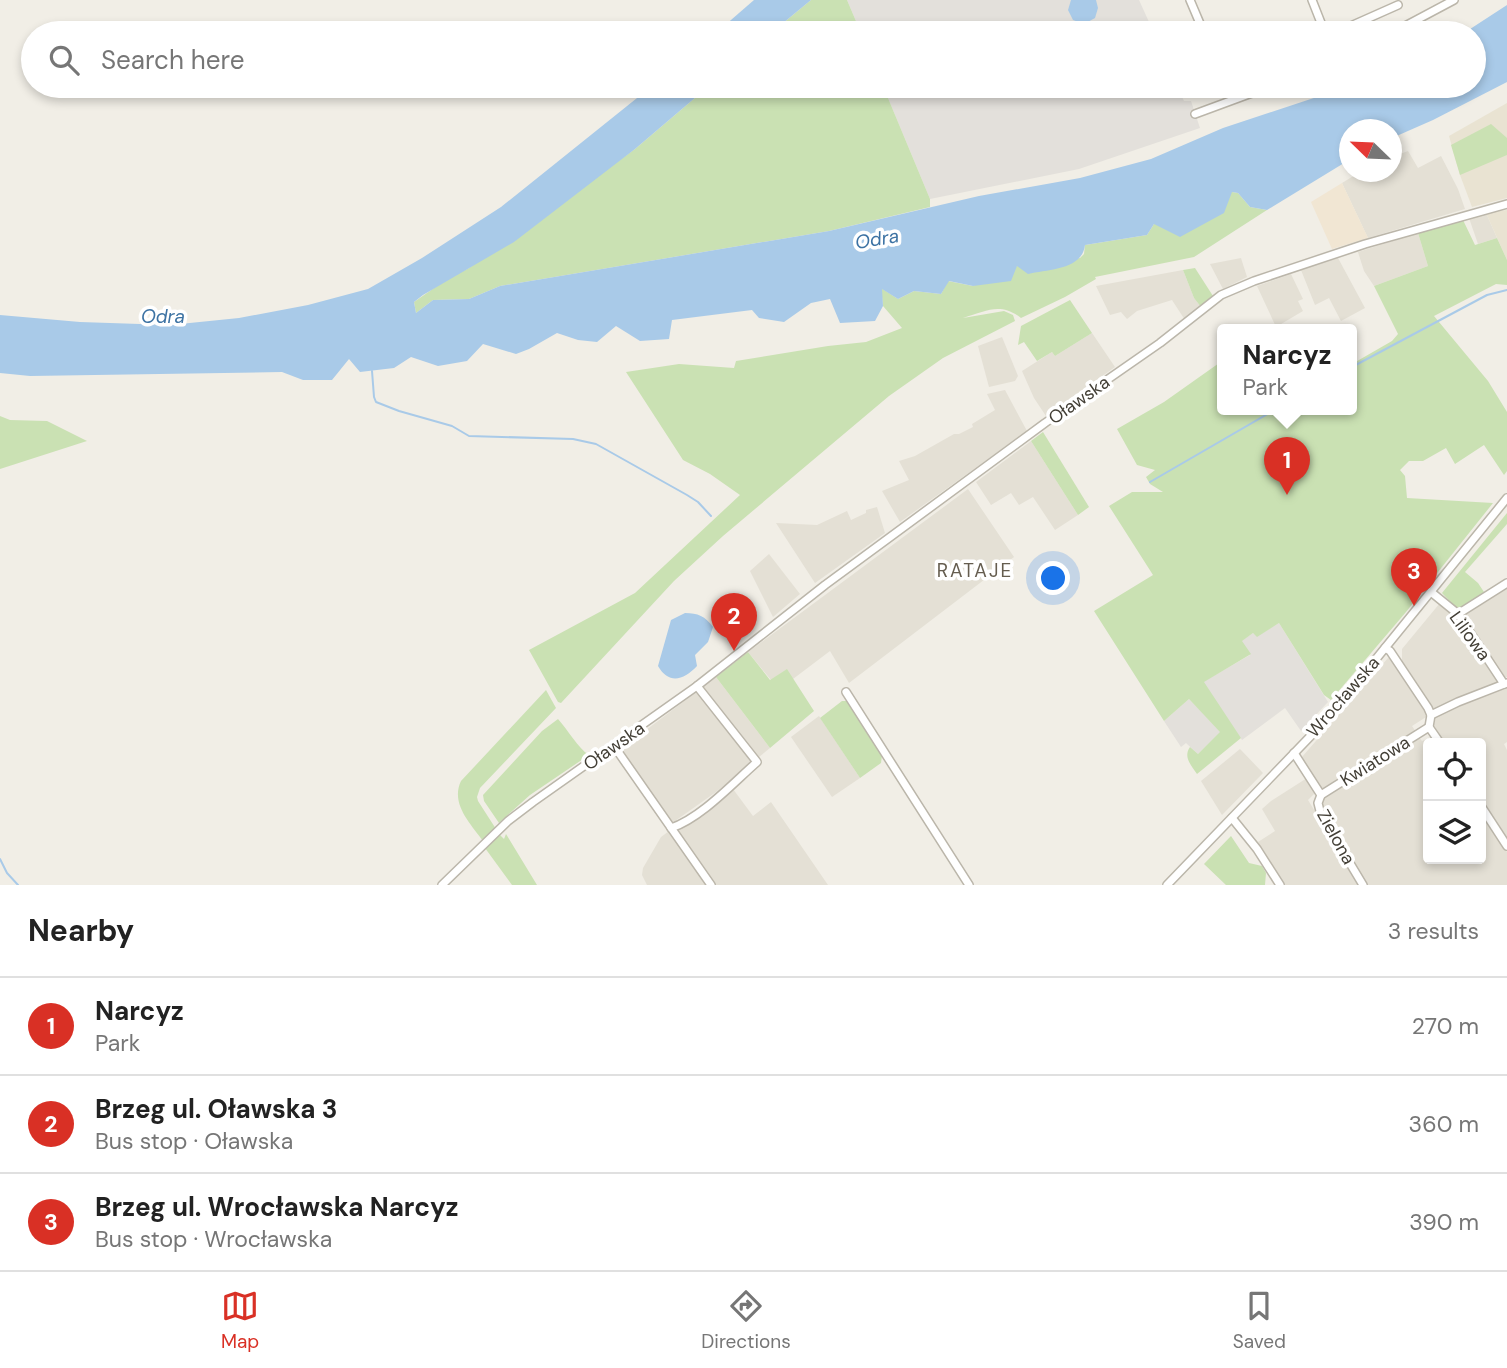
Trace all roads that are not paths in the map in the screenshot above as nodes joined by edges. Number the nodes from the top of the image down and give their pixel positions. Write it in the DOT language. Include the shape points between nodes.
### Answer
graph roads {
  1 [pos="1190,0"];
  2 [pos="1312,0"];
  3 [pos="1454,0"];
  4 [pos="1398,5"];
  5 [pos="1198,21"];
  6 [pos="1320,21"];
  7 [pos="1362,21"];
  8 [pos="1415,21"];
  9 [pos="1238,98"];
  10 [pos="1195,114"];
  11 [pos="1507,204"];
  12 [pos="1507,498"];
  13 [pos="1507,583"];
  14 [pos="1431,592"];
  15 [pos="1458,614"];
  16 [pos="1385,648"];
  17 [pos="1506,683"];
  18 [pos="697,686"];
  19 [pos="846,692"];
  20 [pos="1431,715"];
  21 [pos="1429,727"];
  22 [pos="1437,738"];
  23 [pos="614,746"];
  24 [pos="1294,753"];
  25 [pos="1321,795"];
  26 [pos="1486,814"];
  27 [pos="1232,818"];
  28 [pos="670,828"];
  29 [pos="1507,846"];
  30 [pos="1277,884"];
  31 [pos="442,885"];
  32 [pos="711,885"];
  33 [pos="970,885"];
  34 [pos="1167,885"];
  35 [pos="1363,885"];
  1 -- 5 [label="street"];
  2 -- 6 [label="street"];
  3 -- 8 [label="street"];
  4 -- 7 [label="street"];
  9 -- 10 [label="street"];
  11 -- 18 [label="street, Oławska" via="1365,244 1221,295 825,585"];
  12 -- 14 [label="street, Wrocławska"];
  13 -- 15 [label="street"];
  14 -- 15 [label="street, Liliowa"];
  14 -- 16 [label="street, Wrocławska"];
  15 -- 17 [label="street, Liliowa"];
  16 -- 20 [label="street"];
  16 -- 24 [label="street, Wrocławska"];
  17 -- 20 [label="street"];
  18 -- 23 [label="street, Oławska"];
  18 -- 28 [label="street" via="757,762 716,799"];
  19 -- 33 [label="street"];
  20 -- 21 [label="street"];
  21 -- 22 [label="street"];
  21 -- 25 [label="street, Kwiatowa"];
  23 -- 28 [label="street"];
  23 -- 31 [label="street, Oławska" via="508,821"];
  24 -- 25 [label="street, Zielona"];
  24 -- 27 [label="street, Wrocławska"];
  25 -- 35 [label="street, Zielona" via="1321,815"];
  26 -- 29 [label="street"];
  27 -- 30 [label="street"];
  27 -- 34 [label="street, Wrocławska"];
  28 -- 32 [label="street"];
}
